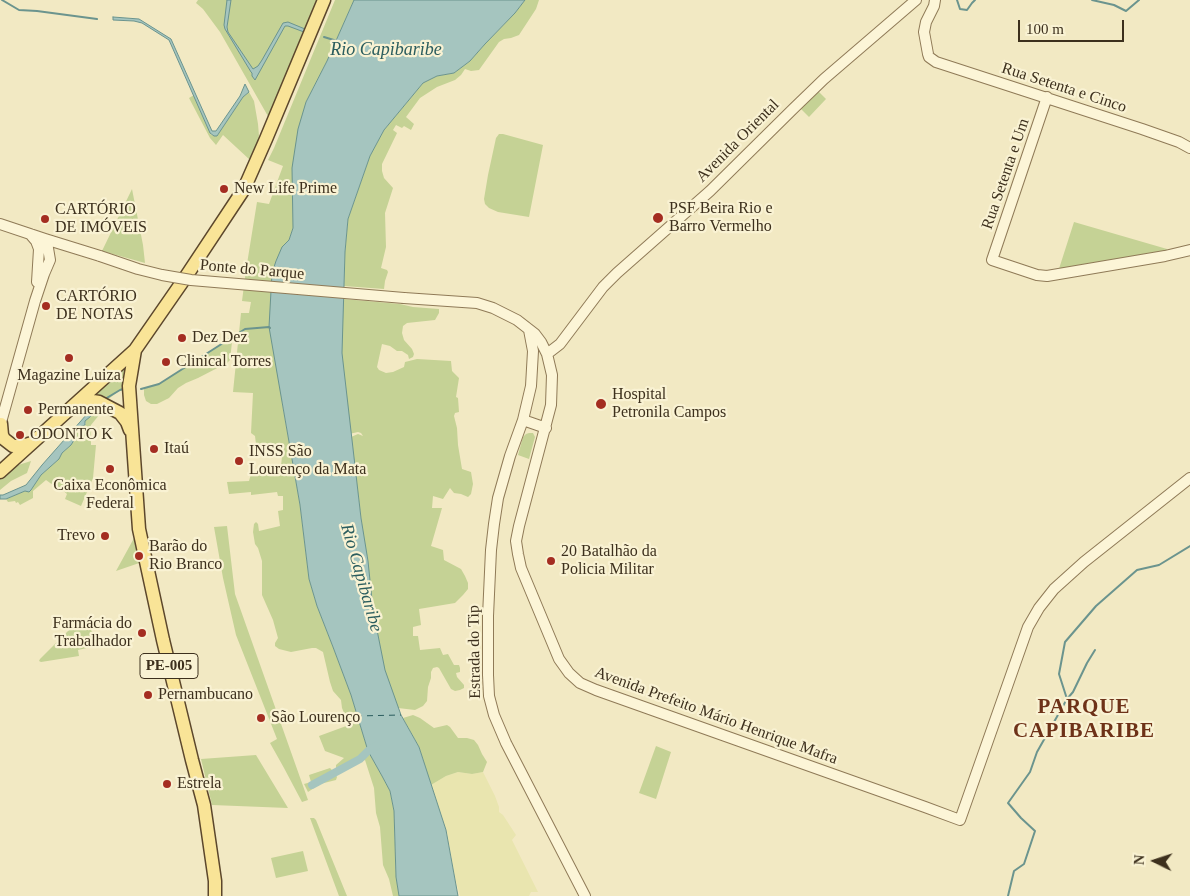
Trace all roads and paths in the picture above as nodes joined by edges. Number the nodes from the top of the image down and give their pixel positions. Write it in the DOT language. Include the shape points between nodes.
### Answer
graph roads {
  1 [pos="324,0"];
  2 [pos="916,0"];
  3 [pos="936,0"];
  4 [pos="1047,97"];
  5 [pos="1190,148"];
  6 [pos="0,224"];
  7 [pos="29,234"];
  8 [pos="46,244"];
  9 [pos="78,250"];
  10 [pos="1190,250"];
  11 [pos="39,257"];
  12 [pos="50,260"];
  13 [pos="35,301"];
  14 [pos="529,330"];
  15 [pos="136,348"];
  16 [pos="547,354"];
  17 [pos="87,400"];
  18 [pos="522,420"];
  19 [pos="0,425"];
  20 [pos="546,428"];
  21 [pos="132,435"];
  22 [pos="32,442"];
  23 [pos="0,472"];
  24 [pos="1190,478"];
  25 [pos="215,896"];
  26 [pos="585,896"];
  1 -- 15 [label="main road, PE-005" via="244,189"];
  2 -- 16 [label="street, Avenida Oriental" via="824,79 710,191 616,273 560,344"];
  3 -- 4 [label="street, Rua Setenta e Cinco" via="924,32 929,57"];
  4 -- 5 [label="street, Rua Setenta e Cinco"];
  4 -- 10 [label="street, Rua Setenta e Um" via="992,260 1047,276"];
  6 -- 7 [label="street, Ponte do Parque"];
  7 -- 8 [label="street, Ponte do Parque"];
  7 -- 11 [label="street" via="38,244"];
  8 -- 9 [label="street, Ponte do Parque" via="58,243"];
  8 -- 11 [label="street"];
  8 -- 12 [label="street"];
  9 -- 12 [label="street" via="62,251"];
  9 -- 14 [label="street, Ponte do Parque, bridge" via="138,269 191,280 477,303 517,320"];
  11 -- 13 [label="street"];
  12 -- 13 [label="street"];
  13 -- 19 [label="street"];
  14 -- 16 [label="street, Ponte do Parque"];
  14 -- 18 [label="street, Estrada do Tip" via="533,351 531,386"];
  15 -- 17 [label="main road, PE-005"];
  15 -- 21 [label="main road, PE-005" via="129,386"];
  16 -- 20 [label="street, Avenida Prefeito Mário Henrique Mafra" via="552,390"];
  17 -- 21 [label="main road" via="120,413"];
  17 -- 22 [label="main road, PE-005"];
  18 -- 20 [label="street"];
  18 -- 26 [label="street, Estrada do Tip" via="498,498 494,524 488,616 489,696 506,743"];
  19 -- 22 [label="main road" via="4,439 13,446"];
  20 -- 24 [label="street, Avenida Prefeito Mário Henrique Mafra" via="516,542 521,568 559,659 569,673 580,683 596,690 960,820 1028,627 1038,608 1084,562"];
  21 -- 25 [label="main road, PE-005" via="138,529 162,640 200,785"];
  22 -- 23 [label="main road, PE-005"];
}
